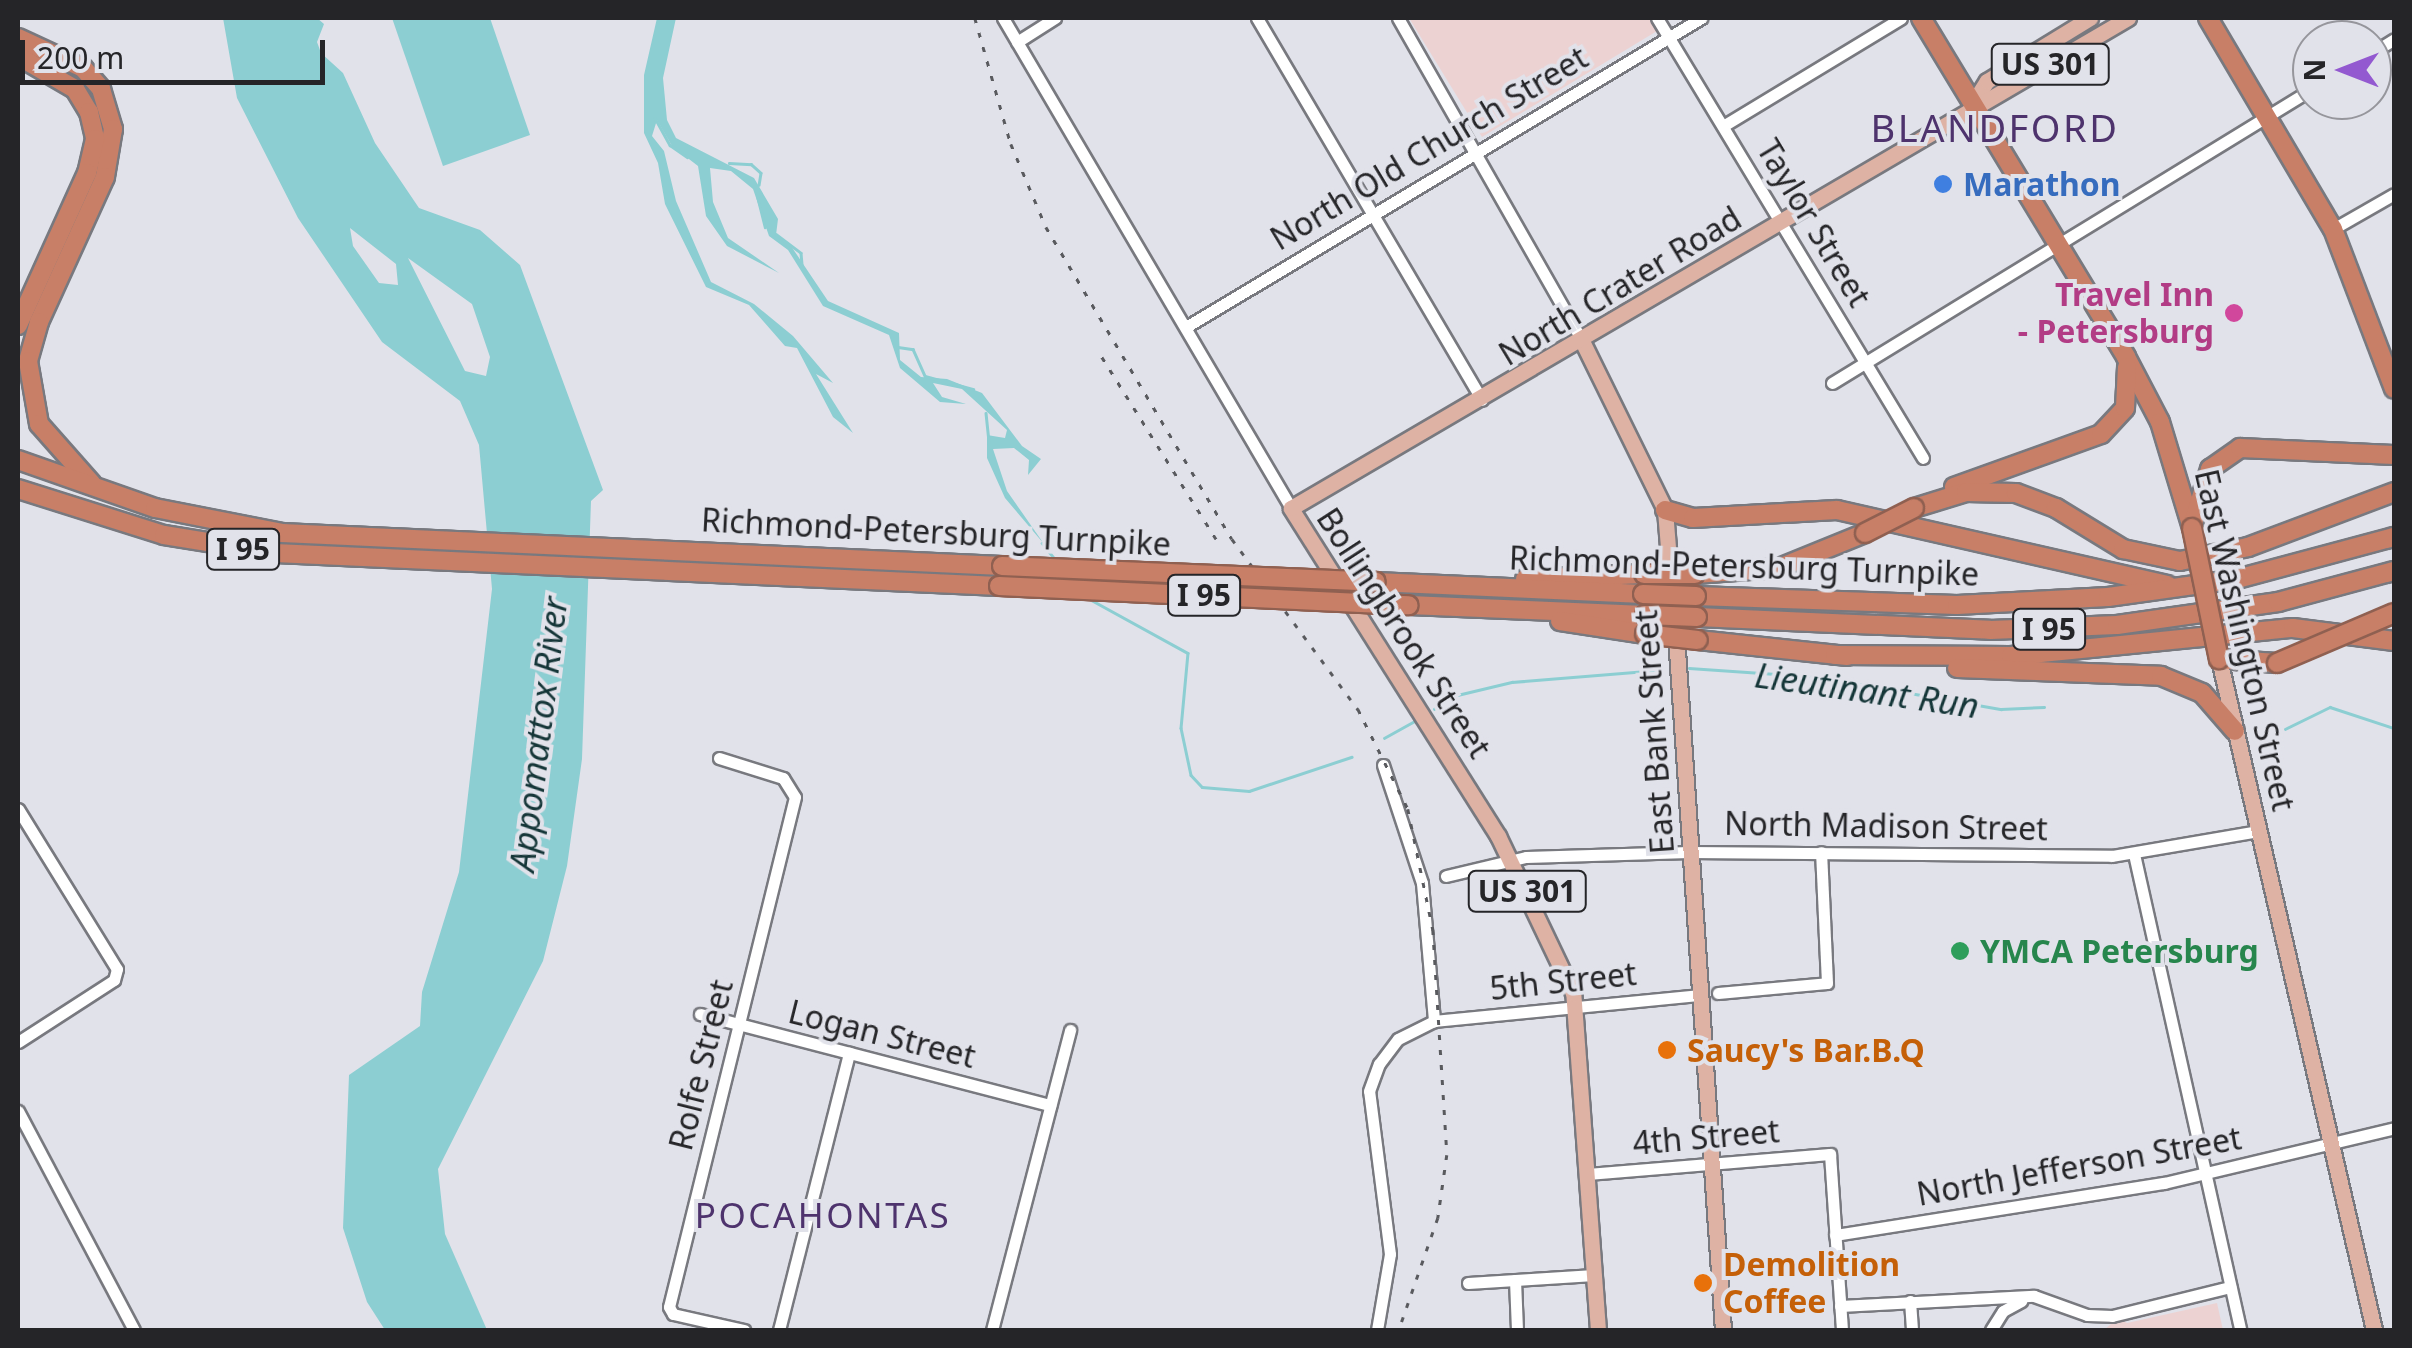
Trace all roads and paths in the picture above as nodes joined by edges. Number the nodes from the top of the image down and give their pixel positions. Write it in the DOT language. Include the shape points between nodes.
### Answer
graph roads {
  1 [pos="1003,18"];
  2 [pos="1055,18"];
  3 [pos="1257,18"];
  4 [pos="1398,18"];
  5 [pos="1657,18"];
  6 [pos="1701,18"];
  7 [pos="1901,18"];
  8 [pos="1920,18"];
  9 [pos="2090,18"];
  10 [pos="2128,18"];
  11 [pos="2208,18"];
  12 [pos="1668,37"];
  13 [pos="18,38"];
  14 [pos="1017,42"];
  15 [pos="18,56"];
  16 [pos="18,67"];
  17 [pos="42,68"];
  18 [pos="2292,101"];
  19 [pos="1972,103"];
  20 [pos="2266,117"];
  21 [pos="1723,126"];
  22 [pos="1476,153"];
  23 [pos="2394,194"];
  24 [pos="1372,215"];
  25 [pos="1780,222"];
  26 [pos="2332,228"];
  27 [pos="2059,245"];
  28 [pos="18,325"];
  29 [pos="1186,327"];
  30 [pos="1582,341"];
  31 [pos="2126,357"];
  32 [pos="1867,362"];
  33 [pos="1832,383"];
  34 [pos="2394,387"];
  35 [pos="1482,400"];
  36 [pos="2385,455"];
  37 [pos="1923,458"];
  38 [pos="18,460"];
  39 [pos="18,489"];
  40 [pos="100,491"];
  41 [pos="2394,492"];
  42 [pos="1291,508"];
  43 [pos="1914,508"];
  44 [pos="1664,510"];
  45 [pos="2192,528"];
  46 [pos="2394,537"];
  47 [pos="2394,571"];
  48 [pos="1409,584"];
  49 [pos="2183,589"];
  50 [pos="2394,613"];
  51 [pos="1645,625"];
  52 [pos="2394,642"];
  53 [pos="1835,655"];
  54 [pos="2219,659"];
  55 [pos="2236,731"];
  56 [pos="719,758"];
  57 [pos="1383,765"];
  58 [pos="18,808"];
  59 [pos="2259,831"];
  60 [pos="1689,852"];
  61 [pos="1821,852"];
  62 [pos="2134,854"];
  63 [pos="1510,859"];
  64 [pos="1446,876"];
  65 [pos="1718,993"];
  66 [pos="1698,995"];
  67 [pos="1575,1007"];
  68 [pos="700,1014"];
  69 [pos="1434,1021"];
  70 [pos="738,1025"];
  71 [pos="1070,1030"];
  72 [pos="18,1042"];
  73 [pos="849,1053"];
  74 [pos="1050,1105"];
  75 [pos="20,1119"];
  76 [pos="2394,1128"];
  77 [pos="2331,1142"];
  78 [pos="1711,1165"];
  79 [pos="1587,1174"];
  80 [pos="2204,1174"];
  81 [pos="1836,1236"];
  82 [pos="1594,1275"];
  83 [pos="1514,1280"];
  84 [pos="1468,1282"];
  85 [pos="2230,1287"];
  86 [pos="2034,1296"];
  87 [pos="1910,1301"];
  88 [pos="1840,1306"];
  89 [pos="2112,1316"];
  90 [pos="134,1330"];
  91 [pos="744,1330"];
  92 [pos="779,1330"];
  93 [pos="992,1330"];
  94 [pos="1377,1330"];
  95 [pos="1517,1330"];
  96 [pos="1598,1330"];
  97 [pos="1723,1330"];
  98 [pos="1842,1330"];
  99 [pos="1912,1330"];
  100 [pos="1991,1330"];
  101 [pos="2098,1330"];
  102 [pos="2240,1330"];
  103 [pos="2374,1330"];
  1 -- 14 [label="street, Bollingbrook Street"];
  2 -- 14 [label="street"];
  3 -- 24 [label="street"];
  4 -- 22 [label="street, East Bank Street"];
  5 -- 12 [label="street, Taylor Street"];
  6 -- 12 [label="street, North Old Church Street"];
  7 -- 21 [label="street"];
  8 -- 19 [label="highway, East Washington Street"];
  9 -- 19 [label="main road, US 301" via="1987,82"];
  10 -- 19 [label="main road, US 301" via="1997,98"];
  11 -- 20 [label="highway"];
  12 -- 21 [label="street, Taylor Street"];
  12 -- 22 [label="street, North Old Church Street"];
  13 -- 40 [label="highway" via="82,68 101,90 114,129 105,177 28,361 39,424"];
  14 -- 29 [label="street, Bollingbrook Street"];
  15 -- 17 [label="highway"];
  16 -- 17 [label="highway"];
  17 -- 28 [label="highway" via="83,100 94,150"];
  18 -- 20 [label="street"];
  19 -- 25 [label="main road, North Crater Road / US 301"];
  19 -- 27 [label="highway, East Washington Street"];
  20 -- 26 [label="highway"];
  20 -- 27 [label="street"];
  21 -- 25 [label="street, Taylor Street"];
  22 -- 24 [label="street, North Old Church Street"];
  22 -- 30 [label="street, East Bank Street"];
  23 -- 26 [label="street"];
  24 -- 29 [label="street, North Old Church Street"];
  24 -- 35 [label="street"];
  25 -- 30 [label="main road, North Crater Road / US 301"];
  25 -- 32 [label="street, Taylor Street"];
  26 -- 34 [label="highway"];
  27 -- 31 [label="highway, East Washington Street"];
  27 -- 32 [label="street"];
  29 -- 42 [label="street, Bollingbrook Street"];
  30 -- 35 [label="main road, North Crater Road / US 301"];
  30 -- 44 [label="main road, East Bank Street"];
  31 -- 43 [label="highway" via="2128,399 2101,434 1994,470"];
  31 -- 45 [label="highway, East Washington Street" via="2160,422"];
  32 -- 33 [label="street"];
  32 -- 37 [label="street, Taylor Street"];
  35 -- 42 [label="main road, North Crater Road / US 301"];
  36 -- 45 [label="highway" via="2240,448 2210,469"];
  38 -- 40 [label="highway, Richmond-Petersburg Turnpike / I 95"];
  39 -- 51 [label="highway, Richmond-Petersburg Turnpike / I 95, bridge" via="106,520 218,546 310,556 1409,604"];
  40 -- 48 [label="highway, Richmond-Petersburg Turnpike / I 95, bridge" via="262,530"];
  41 -- 43 [label="highway" via="2248,547 2180,561 2123,550 2056,508 2016,493 1966,492"];
  42 -- 63 [label="main road, Bollingbrook Street / US 301"];
  43 -- 48 [label="highway, bridge" via="1779,568"];
  44 -- 49 [label="highway" via="1692,518 1837,510"];
  44 -- 60 [label="main road, East Bank Street"];
  45 -- 54 [label="highway, East Washington Street, bridge"];
  46 -- 49 [label="highway, Richmond-Petersburg Turnpike / I 95"];
  47 -- 51 [label="highway, Richmond-Petersburg Turnpike / I 95, bridge" via="2278,602 2099,626 1990,630 1697,617"];
  48 -- 49 [label="highway, Richmond-Petersburg Turnpike / I 95, bridge" via="1992,604"];
  50 -- 54 [label="highway, bridge" via="2277,663"];
  51 -- 53 [label="highway, bridge" via="1698,640"];
  52 -- 53 [label="highway" via="2294,628 2029,655"];
  53 -- 55 [label="highway" via="1958,668 2161,676 2202,693"];
  54 -- 55 [label="main road, East Washington Street"];
  55 -- 59 [label="main road, East Washington Street"];
  56 -- 70 [label="street, Rolfe Street" via="791,785 795,796"];
  57 -- 69 [label="street" via="1422,882"];
  58 -- 72 [label="street" via="118,969 114,980"];
  59 -- 62 [label="street, North Madison Street"];
  59 -- 77 [label="main road, East Washington Street"];
  60 -- 61 [label="street, North Madison Street"];
  60 -- 63 [label="street, North Madison Street"];
  60 -- 66 [label="main road, East Bank Street"];
  61 -- 62 [label="street, North Madison Street"];
  61 -- 65 [label="street" via="1828,983"];
  62 -- 80 [label="street"];
  63 -- 64 [label="street, North Madison Street"];
  63 -- 67 [label="main road, Bollingbrook Street / US 301"];
  66 -- 67 [label="street, 5th Street"];
  66 -- 78 [label="main road, East Bank Street"];
  67 -- 69 [label="street, 5th Street"];
  67 -- 79 [label="main road, Bollingbrook Street / US 301"];
  68 -- 70 [label="street, Logan Street"];
  69 -- 94 [label="street" via="1409,1031 1386,1053 1369,1092 1390,1254"];
  70 -- 73 [label="street, Logan Street"];
  70 -- 91 [label="street, Rolfe Street" via="672,1291 673,1314"];
  71 -- 74 [label="street"];
  73 -- 74 [label="street, Logan Street"];
  73 -- 92 [label="street"];
  74 -- 93 [label="street"];
  75 -- 90 [label="street"];
  76 -- 77 [label="street, North Jefferson Street"];
  77 -- 80 [label="street, North Jefferson Street"];
  77 -- 103 [label="main road, East Washington Street"];
  78 -- 79 [label="street, 4th Street"];
  78 -- 81 [label="street, 4th Street" via="1830,1154"];
  78 -- 97 [label="main road, East Bank Street"];
  79 -- 82 [label="main road, Bollingbrook Street / US 301"];
  80 -- 81 [label="street, North Jefferson Street"];
  80 -- 85 [label="street"];
  81 -- 88 [label="street"];
  82 -- 83 [label="street"];
  82 -- 96 [label="main road, Bollingbrook Street / US 301"];
  83 -- 84 [label="street"];
  83 -- 95 [label="street"];
  85 -- 89 [label="street"];
  85 -- 102 [label="street"];
  86 -- 87 [label="street"];
  86 -- 89 [label="street" via="2086,1315"];
  86 -- 100 [label="street" via="2012,1304"];
  87 -- 88 [label="street"];
  87 -- 99 [label="street"];
  88 -- 98 [label="street"];
  89 -- 101 [label="street"];
}
